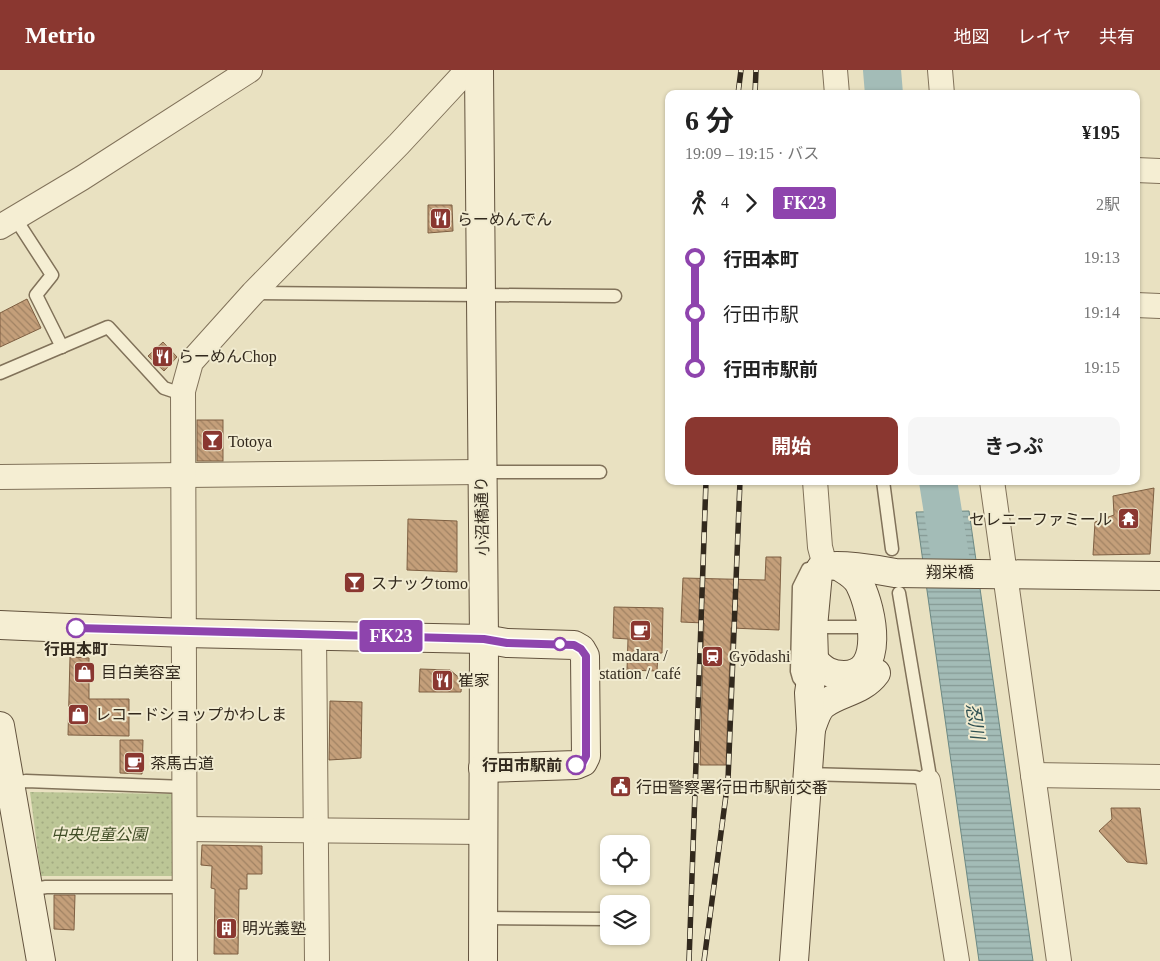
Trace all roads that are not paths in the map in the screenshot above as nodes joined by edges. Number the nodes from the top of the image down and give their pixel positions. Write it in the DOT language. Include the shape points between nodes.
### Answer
graph roads {
  1 [pos="250,70"];
  2 [pos="471,70"];
  3 [pos="479,70"];
  4 [pos="835,70"];
  5 [pos="940,70"];
  6 [pos="837,90"];
  7 [pos="942,90"];
  8 [pos="1140,170"];
  9 [pos="1160,171"];
  10 [pos="7,223"];
  11 [pos="253,293"];
  12 [pos="480,295"];
  13 [pos="615,296"];
  14 [pos="1140,305"];
  15 [pos="1160,306"];
  16 [pos="62,347"];
  17 [pos="0,373"];
  18 [pos="183,391"];
  19 [pos="482,472"];
  20 [pos="600,472"];
  21 [pos="183,476"];
  22 [pos="0,477"];
  23 [pos="814,485"];
  24 [pos="884,485"];
  25 [pos="992,485"];
  26 [pos="829,567"];
  27 [pos="897,572"];
  28 [pos="1002,573"];
  29 [pos="1160,576"];
  30 [pos="0,625"];
  31 [pos="870,625"];
  32 [pos="806,627"];
  33 [pos="184,633"];
  34 [pos="314,634"];
  35 [pos="484,639"];
  36 [pos="814,660"];
  37 [pos="809,693"];
  38 [pos="0,726"];
  39 [pos="811,729"];
  40 [pos="483,768"];
  41 [pos="807,774"];
  42 [pos="1033,775"];
  43 [pos="1160,777"];
  44 [pos="928,780"];
  45 [pos="10,784"];
  46 [pos="185,786"];
  47 [pos="185,830"];
  48 [pos="315,830"];
  49 [pos="483,832"];
  50 [pos="185,887"];
  51 [pos="28,890"];
  52 [pos="483,918"];
  53 [pos="600,918"];
  54 [pos="41,961"];
  55 [pos="186,961"];
  56 [pos="317,961"];
  57 [pos="483,961"];
  58 [pos="794,961"];
  59 [pos="957,961"];
  60 [pos="1059,961"];
  1 -- 10 [label="street"];
  2 -- 11 [label="street"];
  3 -- 12 [label="street, 小沼橋通り"];
  4 -- 6 [label="street"];
  5 -- 7 [label="street"];
  8 -- 9 [label="street"];
  10 -- 16 [label="lane" via="52,276 36,295"];
  11 -- 12 [label="lane"];
  11 -- 18 [label="street" via="190,362"];
  12 -- 13 [label="lane"];
  12 -- 19 [label="street, 小沼橋通り"];
  14 -- 15 [label="street"];
  16 -- 17 [label="lane"];
  16 -- 18 [label="lane" via="108,327 164,388"];
  18 -- 21 [label="street"];
  19 -- 20 [label="lane"];
  19 -- 21 [label="street"];
  19 -- 35 [label="street, 小沼橋通り"];
  21 -- 22 [label="street"];
  21 -- 33 [label="street"];
  23 -- 26 [label="street" via="820,547"];
  24 -- 27 [label="lane"];
  25 -- 28 [label="street"];
  26 -- 27 [label="street, 翔栄橋"];
  26 -- 31 [label="street" via="850,573 860,585"];
  26 -- 32 [label="street" via="818,573"];
  27 -- 28 [label="street, 翔栄橋"];
  27 -- 31 [label="street" via="873,590"];
  27 -- 44 [label="lane"];
  28 -- 29 [label="street, 翔栄橋"];
  28 -- 42 [label="street"];
  30 -- 33 [label="street"];
  31 -- 32 [label="lane"];
  31 -- 36 [label="street" via="868,662 858,673 838,675 824,671"];
  31 -- 39 [label="street" via="880,654 878,670 870,681 823,705"];
  32 -- 36 [label="street"];
  32 -- 37 [label="lane" via="797,671"];
  33 -- 34 [label="street"];
  33 -- 46 [label="street"];
  34 -- 35 [label="street"];
  34 -- 48 [label="street"];
  35 -- 40 [label="street, 小沼橋通り"];
  35 -- 40 [label="street" via="574,645 581,649 586,656 586,756 576,765"];
  36 -- 37 [label="street"];
  37 -- 39 [label="street"];
  38 -- 45 [label="street"];
  39 -- 41 [label="street"];
  40 -- 49 [label="street, 小沼橋通り"];
  41 -- 44 [label="lane"];
  41 -- 58 [label="street"];
  42 -- 43 [label="street"];
  42 -- 60 [label="street"];
  44 -- 59 [label="street"];
  45 -- 46 [label="lane" via="26,781"];
  45 -- 51 [label="street"];
  46 -- 47 [label="street"];
  47 -- 48 [label="street"];
  47 -- 50 [label="street"];
  48 -- 49 [label="street"];
  48 -- 56 [label="street"];
  49 -- 52 [label="street, 小沼橋通り"];
  50 -- 51 [label="lane" via="46,887"];
  50 -- 55 [label="street"];
  51 -- 54 [label="street"];
  52 -- 53 [label="lane"];
  52 -- 57 [label="street, 小沼橋通り"];
}
